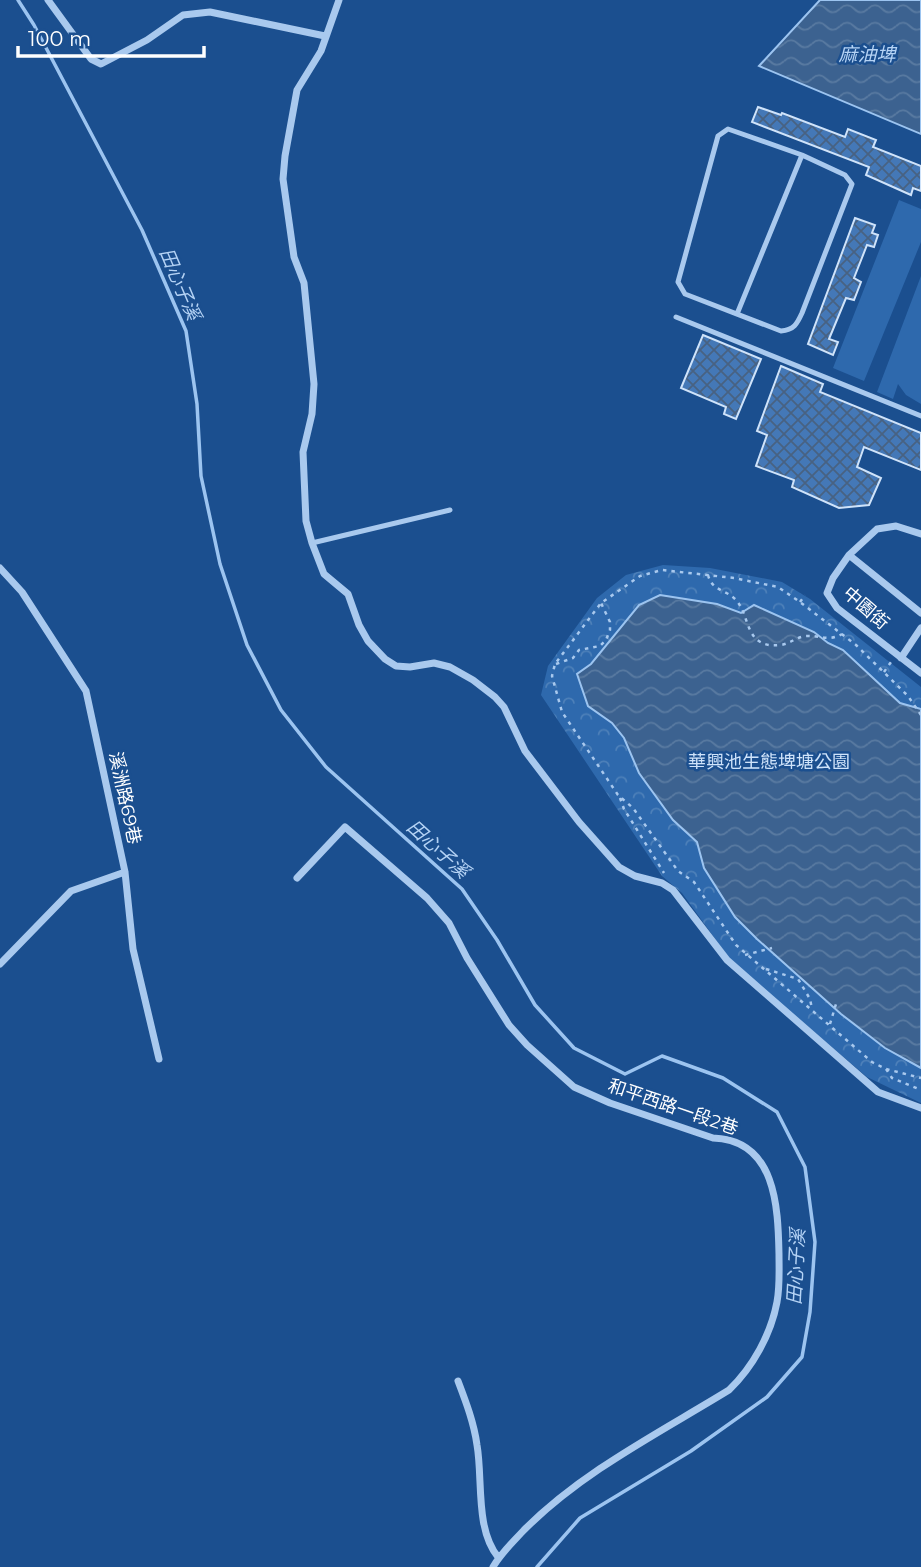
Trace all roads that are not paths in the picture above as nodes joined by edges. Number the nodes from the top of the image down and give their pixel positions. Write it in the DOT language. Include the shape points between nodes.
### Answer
graph roads {
  1 [pos="48,0"];
  2 [pos="339,0"];
  3 [pos="325,36"];
  4 [pos="802,155"];
  5 [pos="737,314"];
  6 [pos="676,317"];
  7 [pos="921,416"];
  8 [pos="450,510"];
  9 [pos="921,534"];
  10 [pos="312,543"];
  11 [pos="849,555"];
  12 [pos="0,568"];
  13 [pos="921,613"];
  14 [pos="921,628"];
  15 [pos="901,658"];
  16 [pos="921,673"];
  17 [pos="125,872"];
  18 [pos="297,878"];
  19 [pos="0,964"];
  20 [pos="159,1059"];
  21 [pos="921,1108"];
  22 [pos="458,1381"];
  23 [pos="498,1557"];
  24 [pos="493,1567"];
  1 -- 3 [label="street" via="91,59 101,64 183,15 210,12"];
  2 -- 3 [label="street"];
  3 -- 10 [label="street" via="297,90 283,180 294,257 304,283 314,384 303,452 306,521"];
  4 -- 5 [label="lane"];
  4 -- 5 [label="lane" via="845,174 852,184 797,326 781,331"];
  4 -- 5 [label="lane" via="728,129 718,136 678,282 685,294"];
  6 -- 7 [label="lane"];
  8 -- 10 [label="lane"];
  9 -- 11 [label="street" via="896,526 877,529"];
  10 -- 21 [label="street" via="324,574 348,594 368,641 385,659 396,666 434,663 450,667 495,697 525,751 619,867 673,890 727,960 878,1092"];
  11 -- 13 [label="street"];
  11 -- 15 [label="street, 中園街" via="827,593 837,608"];
  12 -- 17 [label="street, 溪洲路69巷" via="22,592 86,691"];
  14 -- 15 [label="street"];
  15 -- 16 [label="street, 中園街"];
  17 -- 19 [label="street" via="71,891"];
  17 -- 20 [label="street, 溪洲路69巷" via="134,949"];
  18 -- 23 [label="street, 和平西路一段2巷" via="345,827 427,898 449,923 509,1025 574,1087 749,1150 765,1168 775,1193 777,1304 745,1375 729,1390 572,1488"];
  22 -- 23 [label="street" via="474,1424 481,1498 490,1547"];
  23 -- 24 [label="street, 和平西路一段2巷"];
}
